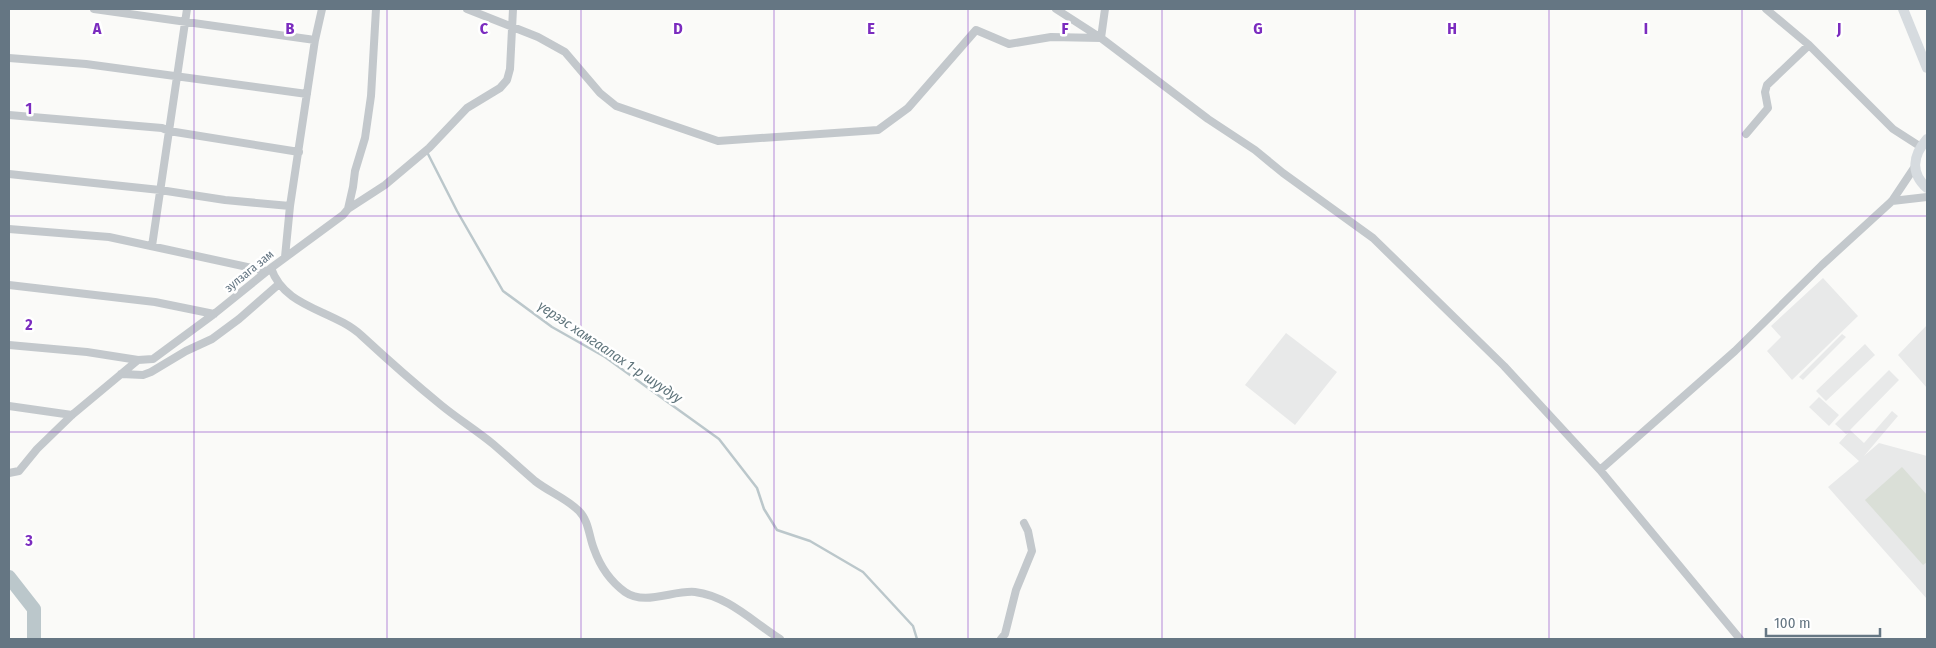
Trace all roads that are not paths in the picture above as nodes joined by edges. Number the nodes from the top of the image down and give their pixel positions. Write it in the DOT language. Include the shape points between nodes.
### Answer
graph roads {
  1 [pos="94,9"];
  2 [pos="187,9"];
  3 [pos="322,9"];
  4 [pos="376,9"];
  5 [pos="467,9"];
  6 [pos="513,9"];
  7 [pos="1056,9"];
  8 [pos="1105,9"];
  9 [pos="1766,9"];
  10 [pos="1902,9"];
  11 [pos="185,21"];
  12 [pos="512,26"];
  13 [pos="1101,38"];
  14 [pos="315,40"];
  15 [pos="1809,45"];
  16 [pos="9,58"];
  17 [pos="1927,68"];
  18 [pos="178,76"];
  19 [pos="307,94"];
  20 [pos="9,115"];
  21 [pos="169,132"];
  22 [pos="1746,134"];
  23 [pos="1924,143"];
  24 [pos="298,152"];
  25 [pos="1914,168"];
  26 [pos="9,174"];
  27 [pos="1927,188"];
  28 [pos="160,190"];
  29 [pos="1927,197"];
  30 [pos="1892,201"];
  31 [pos="290,206"];
  32 [pos="348,209"];
  33 [pos="9,229"];
  34 [pos="152,246"];
  35 [pos="285,256"];
  36 [pos="269,269"];
  37 [pos="279,284"];
  38 [pos="9,285"];
  39 [pos="214,314"];
  40 [pos="9,345"];
  41 [pos="138,360"];
  42 [pos="121,374"];
  43 [pos="9,406"];
  44 [pos="72,415"];
  45 [pos="1600,470"];
  46 [pos="9,473"];
  47 [pos="1024,523"];
  48 [pos="780,639"];
  49 [pos="1001,639"];
  50 [pos="1740,639"];
  1 -- 11 [label="street"];
  2 -- 11 [label="street"];
  3 -- 14 [label="street"];
  4 -- 32 [label="street" via="371,96"];
  5 -- 12 [label="street"];
  6 -- 12 [label="street, зулзага зам"];
  7 -- 13 [label="street"];
  8 -- 13 [label="street"];
  9 -- 15 [label="street"];
  10 -- 17 [label="main road"];
  11 -- 14 [label="street"];
  11 -- 18 [label="street"];
  12 -- 13 [label="street" via="565,52 600,93 616,106 718,140 878,130 908,108 976,30 1009,44 1051,37"];
  12 -- 32 [label="street, зулзага зам" via="510,69 500,88 467,108 429,148 385,185"];
  13 -- 45 [label="street" via="1373,238 1504,366"];
  14 -- 19 [label="street"];
  15 -- 22 [label="street" via="1767,85 1768,108"];
  15 -- 23 [label="street" via="1893,129"];
  16 -- 18 [label="street"];
  18 -- 19 [label="street"];
  18 -- 21 [label="street"];
  19 -- 24 [label="street"];
  20 -- 21 [label="street" via="162,128"];
  21 -- 24 [label="street"];
  21 -- 28 [label="street"];
  23 -- 25 [label="main road"];
  24 -- 31 [label="street"];
  25 -- 27 [label="main road"];
  25 -- 30 [label="street"];
  26 -- 28 [label="street"];
  28 -- 31 [label="street"];
  28 -- 34 [label="street"];
  29 -- 30 [label="street"];
  30 -- 45 [label="street" via="1734,351"];
  31 -- 35 [label="street"];
  32 -- 35 [label="street, зулзага зам"];
  33 -- 34 [label="street" via="109,236"];
  34 -- 36 [label="street"];
  35 -- 36 [label="street, зулзага зам"];
  36 -- 37 [label="street"];
  36 -- 39 [label="street, зулзага зам"];
  37 -- 42 [label="street" via="212,339 151,372"];
  37 -- 48 [label="street" via="304,305 354,328 389,362 443,406 538,483 580,512 608,576 625,592 634,596 657,597 694,592 725,601"];
  38 -- 39 [label="street" via="155,302"];
  39 -- 41 [label="street, зулзага зам" via="154,359"];
  40 -- 41 [label="street"];
  41 -- 42 [label="street, зулзага зам"];
  42 -- 44 [label="street, зулзага зам"];
  43 -- 44 [label="street"];
  44 -- 46 [label="street, зулзага зам" via="19,471"];
  45 -- 50 [label="street"];
  47 -- 49 [label="street" via="1032,551"];
}
